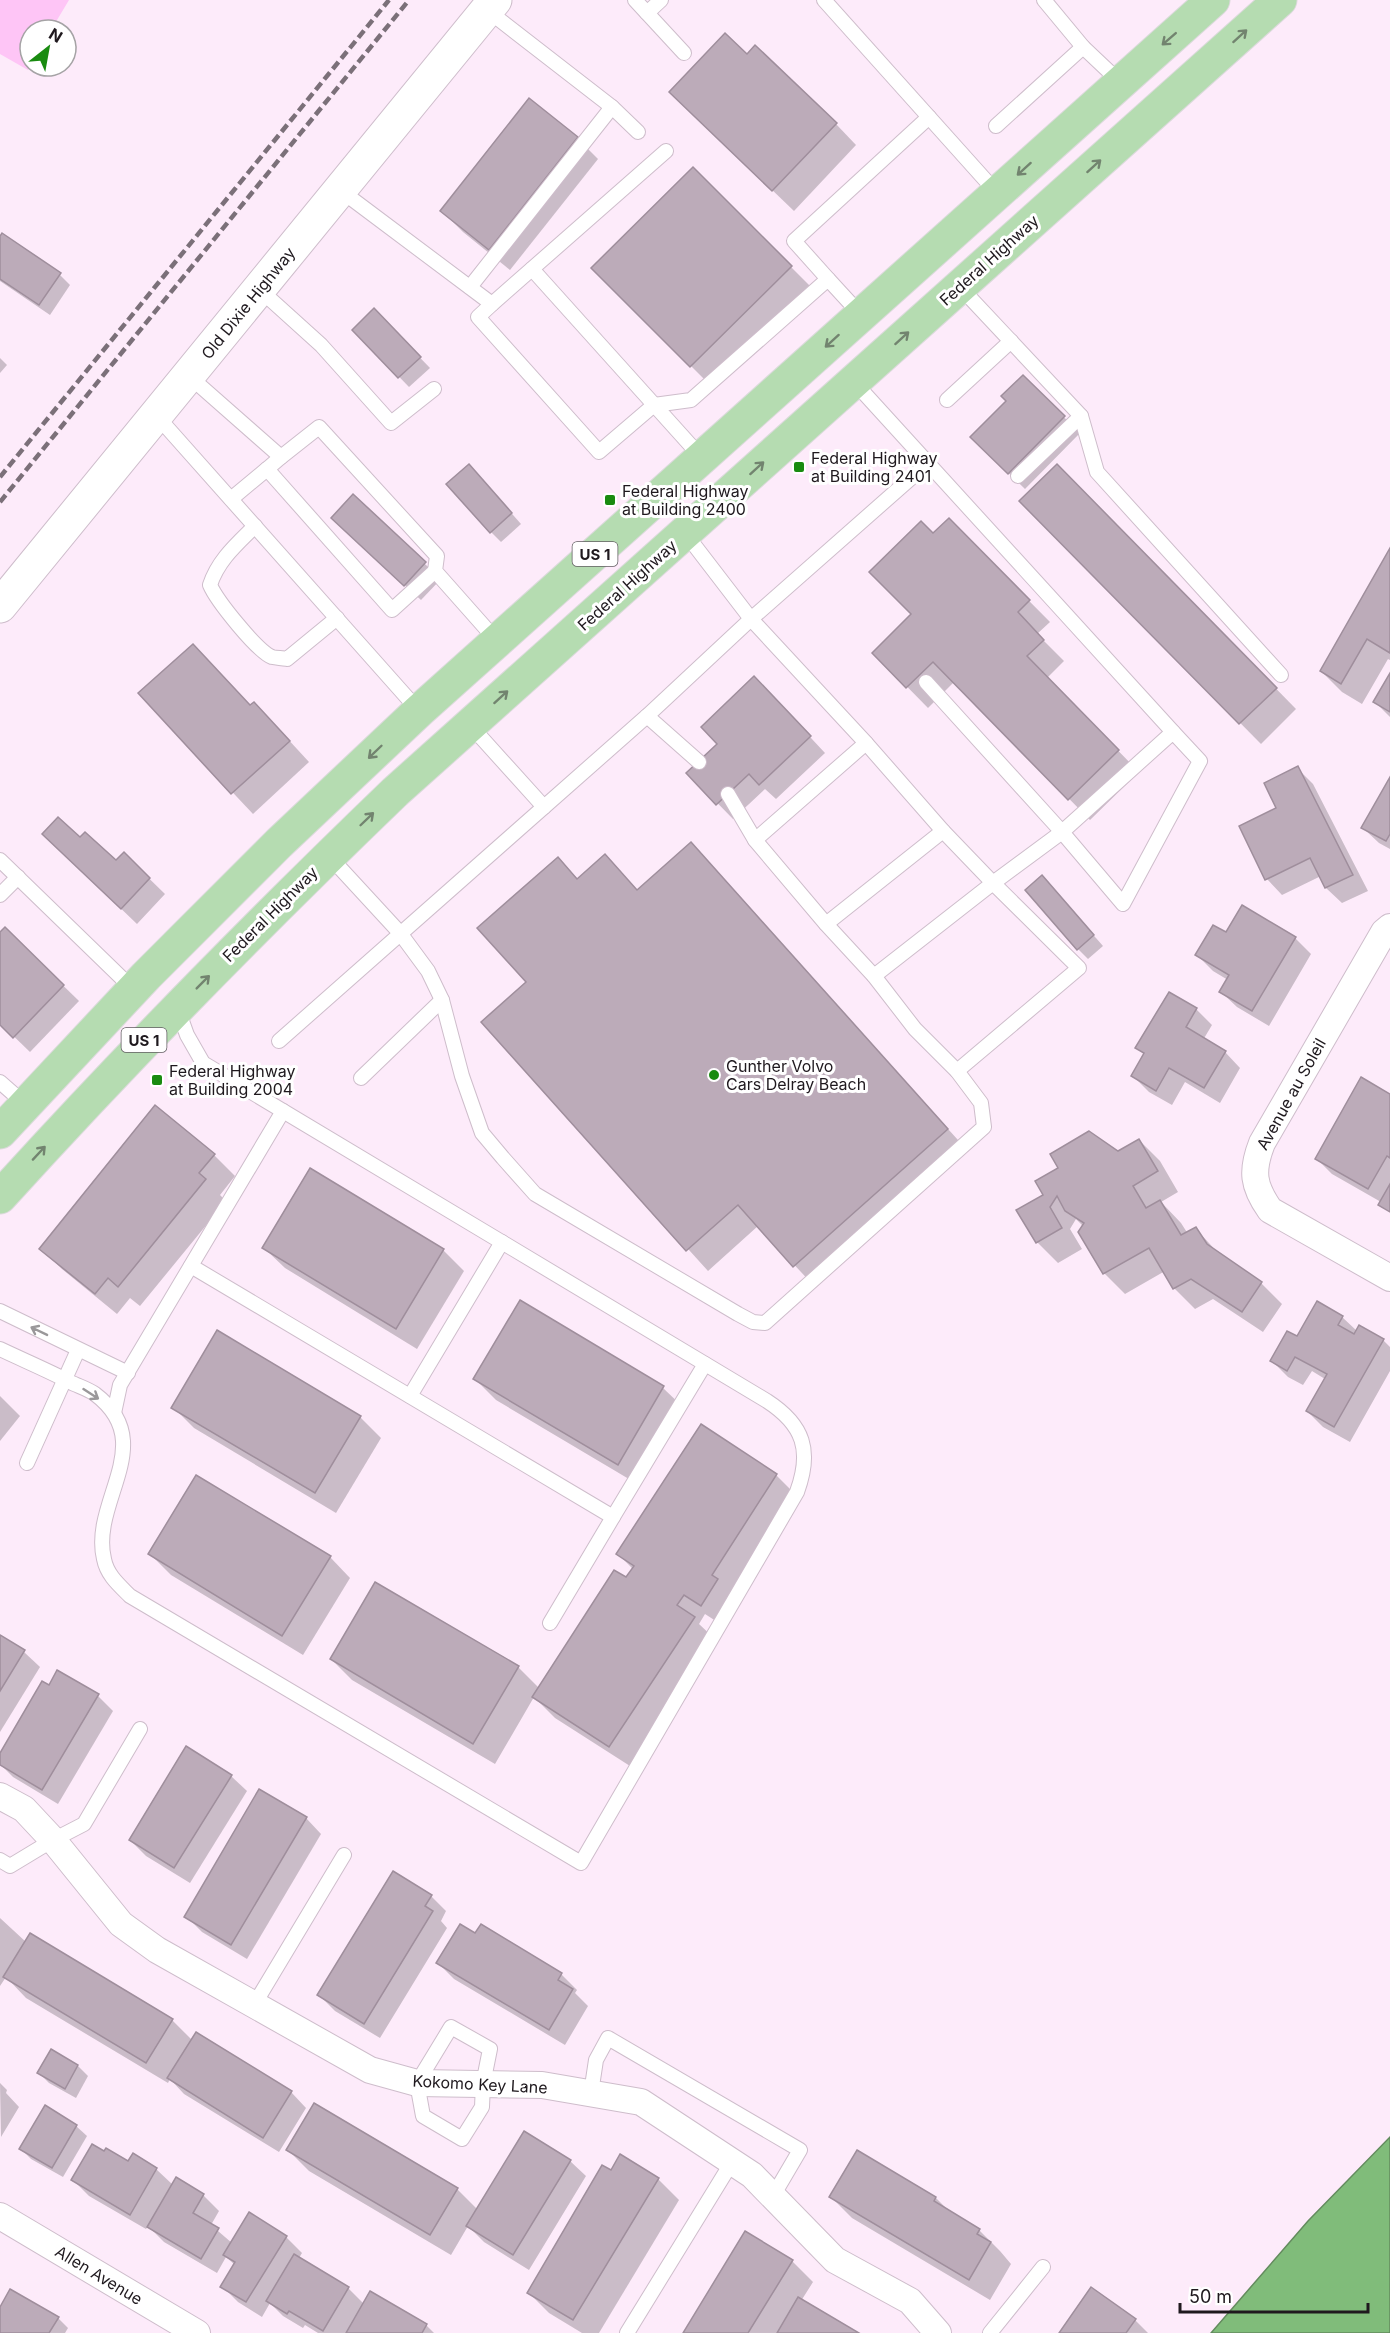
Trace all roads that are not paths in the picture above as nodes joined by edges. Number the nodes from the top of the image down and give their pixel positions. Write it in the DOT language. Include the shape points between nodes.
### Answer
graph roads {
  1 [pos="635,0"];
  2 [pos="661,0"];
  3 [pos="824,0"];
  4 [pos="1044,0"];
  5 [pos="1280,0"];
  6 [pos="1210,1"];
  7 [pos="491,5"];
  8 [pos="647,13"];
  9 [pos="1083,47"];
  10 [pos="684,53"];
  11 [pos="1120,82"];
  12 [pos="612,107"];
  13 [pos="929,117"];
  14 [pos="996,126"];
  15 [pos="638,132"];
  16 [pos="666,151"];
  17 [pos="340,190"];
  18 [pos="997,194"];
  19 [pos="532,269"];
  20 [pos="828,279"];
  21 [pos="960,286"];
  22 [pos="470,287"];
  23 [pos="259,289"];
  24 [pos="492,304"];
  25 [pos="861,315"];
  26 [pos="1011,341"];
  27 [pos="189,376"];
  28 [pos="854,382"];
  29 [pos="434,388"];
  30 [pos="947,400"];
  31 [pos="654,405"];
  32 [pos="156,415"];
  33 [pos="1081,416"];
  34 [pos="281,457"];
  35 [pos="702,458"];
  36 [pos="928,463"];
  37 [pos="267,469"];
  38 [pos="1018,476"];
  39 [pos="231,499"];
  40 [pos="255,526"];
  41 [pos="685,533"];
  42 [pos="435,571"];
  43 [pos="574,573"];
  44 [pos="0,606"];
  45 [pos="337,618"];
  46 [pos="751,619"];
  47 [pos="498,641"];
  48 [pos="1281,675"];
  49 [pos="926,682"];
  50 [pos="419,711"];
  51 [pos="647,716"];
  52 [pos="471,725"];
  53 [pos="1173,732"];
  54 [pos="866,744"];
  55 [pos="699,762"];
  56 [pos="395,792"];
  57 [pos="728,794"];
  58 [pos="544,807"];
  59 [pos="943,831"];
  60 [pos="1062,832"];
  61 [pos="755,840"];
  62 [pos="329,856"];
  63 [pos="0,860"];
  64 [pos="18,877"];
  65 [pos="993,883"];
  66 [pos="0,895"];
  67 [pos="826,924"];
  68 [pos="1390,927"];
  69 [pos="400,933"];
  70 [pos="874,976"];
  71 [pos="133,989"];
  72 [pos="442,1000"];
  73 [pos="177,1007"];
  74 [pos="279,1041"];
  75 [pos="957,1071"];
  76 [pos="361,1078"];
  77 [pos="0,1082"];
  78 [pos="283,1111"];
  79 [pos="15,1115"];
  80 [pos="0,1155"];
  81 [pos="0,1197"];
  82 [pos="502,1242"];
  83 [pos="191,1266"];
  84 [pos="1390,1278"];
  85 [pos="0,1311"];
  86 [pos="0,1349"];
  87 [pos="78,1350"];
  88 [pos="705,1364"];
  89 [pos="128,1373"];
  90 [pos="65,1379"];
  91 [pos="410,1396"];
  92 [pos="114,1413"];
  93 [pos="27,1463"];
  94 [pos="613,1517"];
  95 [pos="549,1623"];
  96 [pos="140,1729"];
  97 [pos="0,1796"];
  98 [pos="53,1840"];
  99 [pos="344,1855"];
  100 [pos="0,1860"];
  101 [pos="254,2005"];
  102 [pos="417,2083"];
  103 [pos="483,2084"];
  104 [pos="591,2093"];
  105 [pos="732,2162"];
  106 [pos="773,2196"];
  107 [pos="0,2216"];
  108 [pos="1043,2267"];
  109 [pos="197,2333"];
  110 [pos="627,2333"];
  111 [pos="938,2333"];
  112 [pos="990,2333"];
  1 -- 8 [label="lane"];
  2 -- 8 [label="lane"];
  3 -- 13 [label="lane"];
  4 -- 9 [label="lane"];
  21 -- 5 [label="main road, Federal Highway / US 1, one-way"];
  6 -- 11 [label="main road, US 1, one-way"];
  7 -- 12 [label="lane"];
  7 -- 17 [label="street, Old Dixie Highway"];
  8 -- 10 [label="lane"];
  9 -- 11 [label="lane"];
  9 -- 14 [label="lane"];
  11 -- 18 [label="main road, US 1, one-way"];
  12 -- 15 [label="lane"];
  12 -- 22 [label="lane"];
  13 -- 18 [label="lane"];
  13 -- 20 [label="lane" via="794,240"];
  16 -- 19 [label="lane"];
  17 -- 22 [label="lane"];
  17 -- 23 [label="street, Old Dixie Highway"];
  18 -- 25 [label="main road, US 1"];
  19 -- 24 [label="lane"];
  19 -- 31 [label="lane"];
  20 -- 25 [label="lane"];
  20 -- 31 [label="lane" via="691,400"];
  21 -- 26 [label="lane"];
  28 -- 21 [label="main road, Federal Highway / US 1, one-way"];
  22 -- 24 [label="lane"];
  23 -- 27 [label="street, Old Dixie Highway"];
  23 -- 29 [label="lane" via="321,345 391,423"];
  24 -- 31 [label="lane" via="478,317 599,452"];
  25 -- 35 [label="main road, US 1, one-way"];
  26 -- 30 [label="lane"];
  26 -- 33 [label="lane"];
  27 -- 32 [label="street, Old Dixie Highway"];
  27 -- 34 [label="lane"];
  28 -- 36 [label="lane"];
  41 -- 28 [label="main road, Federal Highway / US 1, one-way"];
  31 -- 35 [label="lane"];
  32 -- 39 [label="lane"];
  32 -- 44 [label="street, Old Dixie Highway"];
  33 -- 38 [label="lane"];
  33 -- 48 [label="lane" via="1097,472"];
  34 -- 37 [label="lane"];
  34 -- 42 [label="lane" via="319,427 437,556"];
  35 -- 43 [label="main road, US 1"];
  36 -- 46 [label="lane"];
  36 -- 53 [label="lane"];
  37 -- 39 [label="lane"];
  37 -- 42 [label="lane" via="392,610"];
  39 -- 40 [label="lane"];
  40 -- 45 [label="lane"];
  40 -- 45 [label="lane" via="226,554 210,585 216,598 261,649 272,657 287,659"];
  41 -- 46 [label="lane"];
  52 -- 41 [label="main road, Federal Highway / US 1, one-way"];
  42 -- 47 [label="lane"];
  43 -- 47 [label="main road, US 1"];
  43 -- 52 [label="main road" via="553,611 478,683 469,706"];
  45 -- 50 [label="lane"];
  46 -- 51 [label="lane"];
  46 -- 54 [label="lane"];
  47 -- 50 [label="main road, US 1"];
  49 -- 60 [label="lane"];
  50 -- 56 [label="main road" via="417,743"];
  50 -- 71 [label="main road, US 1, one-way"];
  51 -- 55 [label="lane"];
  51 -- 58 [label="lane"];
  52 -- 56 [label="main road, Federal Highway / US 1"];
  52 -- 58 [label="lane"];
  53 -- 60 [label="lane"];
  53 -- 60 [label="lane" via="1200,761 1123,904"];
  54 -- 59 [label="lane"];
  54 -- 61 [label="lane"];
  62 -- 56 [label="main road, Federal Highway / US 1, one-way"];
  57 -- 61 [label="lane"];
  58 -- 69 [label="lane"];
  59 -- 65 [label="lane"];
  59 -- 67 [label="lane"];
  60 -- 65 [label="lane"];
  61 -- 67 [label="lane"];
  62 -- 69 [label="lane"];
  73 -- 62 [label="main road, Federal Highway / US 1, one-way"];
  63 -- 64 [label="lane"];
  64 -- 66 [label="lane"];
  64 -- 71 [label="lane"];
  65 -- 70 [label="lane"];
  65 -- 75 [label="lane" via="1079,968"];
  67 -- 70 [label="lane"];
  68 -- 84 [label="street, Avenue au Soleil" via="1262,1143 1255,1178 1270,1210"];
  69 -- 72 [label="lane" via="428,971"];
  69 -- 74 [label="lane"];
  70 -- 75 [label="lane" via="915,1029"];
  71 -- 79 [label="main road, US 1"];
  72 -- 75 [label="lane" via="482,1132 535,1194 753,1322 765,1323 984,1127 981,1102"];
  72 -- 76 [label="lane"];
  73 -- 78 [label="lane" via="203,1063"];
  81 -- 73 [label="main road, Federal Highway / US 1, one-way"];
  77 -- 79 [label="lane"];
  78 -- 82 [label="lane"];
  78 -- 83 [label="lane"];
  79 -- 80 [label="main road"];
  82 -- 88 [label="lane"];
  82 -- 91 [label="lane"];
  83 -- 89 [label="lane"];
  83 -- 91 [label="lane"];
  87 -- 85 [label="lane, one-way"];
  86 -- 90 [label="lane"];
  87 -- 89 [label="lane"];
  87 -- 90 [label="lane"];
  88 -- 92 [label="lane" via="785,1413 798,1430 805,1450 804,1472 581,1863 130,1596 114,1581 104,1562 101,1540 120,1472 124,1435"];
  88 -- 94 [label="lane"];
  89 -- 92 [label="lane" via="120,1384"];
  90 -- 92 [label="lane, one-way" via="94,1394"];
  90 -- 93 [label="lane"];
  91 -- 94 [label="lane"];
  94 -- 95 [label="lane"];
  96 -- 98 [label="lane" via="84,1824"];
  97 -- 98 [label="street, Kokomo Key Lane" via="24,1809"];
  98 -- 100 [label="lane" via="10,1866"];
  98 -- 101 [label="street, Kokomo Key Lane" via="121,1924 157,1950"];
  99 -- 101 [label="lane"];
  101 -- 102 [label="street, Kokomo Key Lane" via="370,2070"];
  102 -- 103 [label="street, Kokomo Key Lane"];
  102 -- 103 [label="lane" via="423,2116 462,2139 482,2107"];
  102 -- 103 [label="lane" via="451,2027 490,2049"];
  103 -- 104 [label="street, Kokomo Key Lane" via="542,2085"];
  104 -- 105 [label="street, Kokomo Key Lane" via="641,2102"];
  104 -- 106 [label="lane" via="596,2060 608,2038 800,2150"];
  105 -- 106 [label="street, Kokomo Key Lane" via="753,2175"];
  105 -- 110 [label="lane"];
  106 -- 111 [label="street, Kokomo Key Lane" via="835,2260 910,2301"];
  107 -- 109 [label="street, Allen Avenue"];
  108 -- 112 [label="lane"];
}
